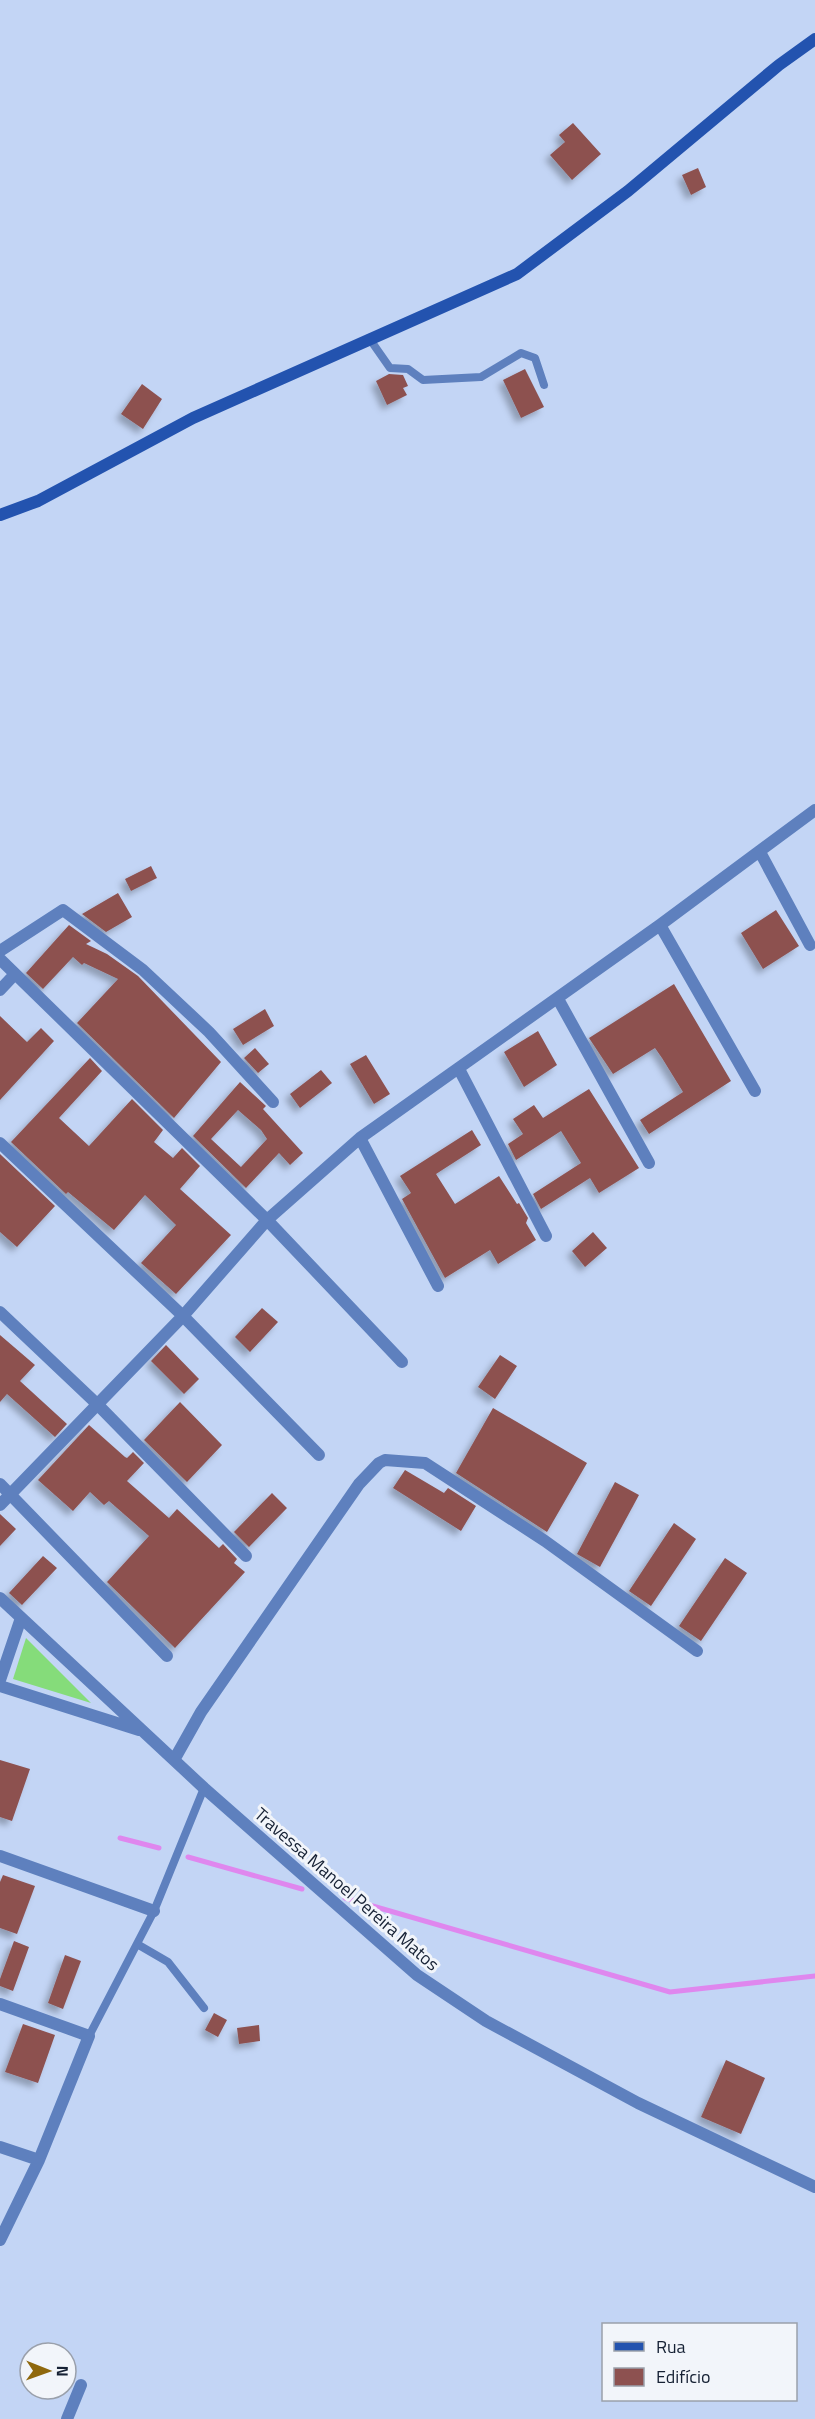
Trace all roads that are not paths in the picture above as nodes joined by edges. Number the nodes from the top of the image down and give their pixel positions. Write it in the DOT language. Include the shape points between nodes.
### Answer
graph roads {
  1 [pos="815,39"];
  2 [pos="369,338"];
  3 [pos="544,385"];
  4 [pos="0,514"];
  5 [pos="815,810"];
  6 [pos="760,852"];
  7 [pos="660,925"];
  8 [pos="810,945"];
  9 [pos="0,951"];
  10 [pos="0,959"];
  11 [pos="15,974"];
  12 [pos="0,990"];
  13 [pos="558,999"];
  14 [pos="459,1069"];
  15 [pos="755,1091"];
  16 [pos="273,1102"];
  17 [pos="360,1138"];
  18 [pos="0,1143"];
  19 [pos="649,1163"];
  20 [pos="267,1220"];
  21 [pos="546,1236"];
  22 [pos="438,1286"];
  23 [pos="0,1312"];
  24 [pos="183,1316"];
  25 [pos="402,1362"];
  26 [pos="97,1404"];
  27 [pos="319,1455"];
  28 [pos="0,1484"];
  29 [pos="11,1495"];
  30 [pos="0,1505"];
  31 [pos="246,1556"];
  32 [pos="0,1598"];
  33 [pos="21,1618"];
  34 [pos="697,1651"];
  35 [pos="166,1656"];
  36 [pos="0,1680"];
  37 [pos="0,1686"];
  38 [pos="143,1731"];
  39 [pos="174,1760"];
  40 [pos="204,1788"];
  41 [pos="0,1856"];
  42 [pos="154,1911"];
  43 [pos="137,1944"];
  44 [pos="0,2004"];
  45 [pos="204,2008"];
  46 [pos="89,2036"];
  47 [pos="0,2147"];
  48 [pos="39,2160"];
  49 [pos="815,2187"];
  50 [pos="0,2240"];
  51 [pos="81,2385"];
  52 [pos="67,2419"];
  1 -- 2 [label="street" via="628,191 517,274"];
  2 -- 3 [label="lane" via="390,368 408,369 423,381 481,377 521,353 535,358"];
  2 -- 4 [label="street" via="193,418 38,501"];
  5 -- 6 [label="street"];
  6 -- 7 [label="street"];
  6 -- 8 [label="street"];
  7 -- 13 [label="street"];
  7 -- 15 [label="street"];
  9 -- 16 [label="street" via="63,910 143,970 209,1032"];
  10 -- 11 [label="street"];
  11 -- 12 [label="street"];
  11 -- 20 [label="street"];
  13 -- 14 [label="street"];
  13 -- 19 [label="street"];
  14 -- 17 [label="street"];
  14 -- 21 [label="street"];
  17 -- 20 [label="street"];
  17 -- 22 [label="street"];
  18 -- 24 [label="street"];
  20 -- 24 [label="street"];
  20 -- 25 [label="street"];
  23 -- 26 [label="street"];
  24 -- 26 [label="street"];
  24 -- 27 [label="street"];
  26 -- 29 [label="street"];
  26 -- 31 [label="street"];
  28 -- 29 [label="street"];
  29 -- 30 [label="street"];
  29 -- 35 [label="street"];
  32 -- 33 [label="street, Travessa Manoel Pereira Matos"];
  33 -- 36 [label="street"];
  33 -- 38 [label="street, Travessa Manoel Pereira Matos"];
  34 -- 39 [label="street" via="545,1540 425,1463 385,1460 359,1484 331,1523 201,1712"];
  37 -- 38 [label="street"];
  38 -- 39 [label="street, Travessa Manoel Pereira Matos"];
  39 -- 40 [label="street, Travessa Manoel Pereira Matos"];
  40 -- 42 [label="lane"];
  40 -- 49 [label="street, Travessa Manoel Pereira Matos" via="417,1975 486,2021 638,2103"];
  41 -- 42 [label="street"];
  42 -- 43 [label="lane"];
  43 -- 45 [label="lane" via="168,1962"];
  43 -- 46 [label="lane"];
  44 -- 46 [label="street"];
  46 -- 48 [label="street"];
  47 -- 48 [label="street"];
  48 -- 50 [label="street"];
  51 -- 52 [label="street"];
}
